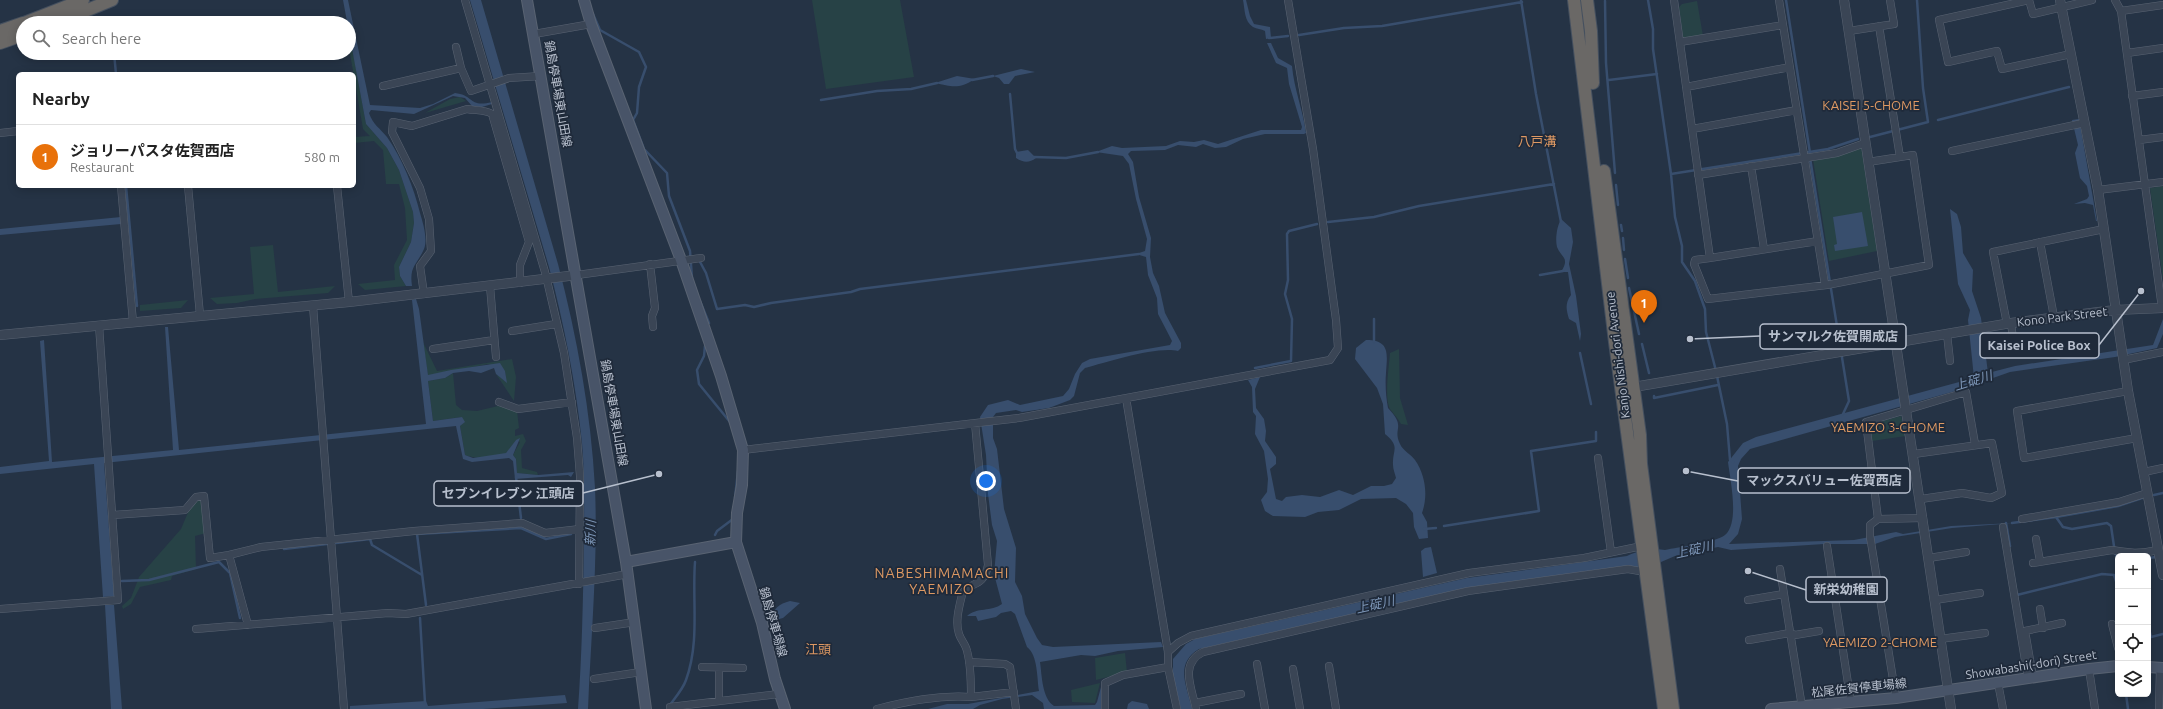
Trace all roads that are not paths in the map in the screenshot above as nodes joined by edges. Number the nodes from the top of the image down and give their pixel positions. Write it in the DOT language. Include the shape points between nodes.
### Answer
graph roads {
  1 [pos="83,0"];
  2 [pos="112,0"];
  3 [pos="465,0"];
  4 [pos="528,0"];
  5 [pos="584,0"];
  6 [pos="1288,0"];
  7 [pos="1574,0"];
  8 [pos="1587,0"];
  9 [pos="1674,0"];
  10 [pos="1779,0"];
  11 [pos="1844,0"];
  12 [pos="1890,0"];
  13 [pos="2092,0"];
  14 [pos="2115,0"];
  15 [pos="2061,3"];
  16 [pos="2163,5"];
  17 [pos="2121,11"];
  18 [pos="42,16"];
  19 [pos="73,16"];
  20 [pos="591,24"];
  21 [pos="1783,25"];
  22 [pos="16,26"];
  23 [pos="1880,26"];
  24 [pos="0,31"];
  25 [pos="1849,31"];
  26 [pos="534,34"];
  27 [pos="16,37"];
  28 [pos="1680,42"];
  29 [pos="0,43"];
  30 [pos="456,47"];
  31 [pos="2163,48"];
  32 [pos="2127,53"];
  33 [pos="2071,54"];
  34 [pos="1790,67"];
  35 [pos="461,68"];
  36 [pos="541,76"];
  37 [pos="491,84"];
  38 [pos="383,86"];
  39 [pos="1686,87"];
  40 [pos="2163,92"];
  41 [pos="2132,96"];
  42 [pos="1797,110"];
  43 [pos="2083,123"];
  44 [pos="1692,129"];
  45 [pos="16,131"];
  46 [pos="0,133"];
  47 [pos="2163,137"];
  48 [pos="2138,140"];
  49 [pos="1865,143"];
  50 [pos="1952,151"];
  51 [pos="1806,155"];
  52 [pos="1900,157"];
  53 [pos="1868,162"];
  54 [pos="1751,166"];
  55 [pos="1698,171"];
  56 [pos="2163,182"];
  57 [pos="2145,184"];
  58 [pos="121,188"];
  59 [pos="188,188"];
  60 [pos="337,188"];
  61 [pos="2098,190"];
  62 [pos="2104,229"];
  63 [pos="1818,241"];
  64 [pos="2040,242"];
  65 [pos="1764,249"];
  66 [pos="1710,258"];
  67 [pos="692,259"];
  68 [pos="650,264"];
  69 [pos="1886,273"];
  70 [pos="577,275"];
  71 [pos="548,279"];
  72 [pos="520,283"];
  73 [pos="1826,285"];
  74 [pos="490,286"];
  75 [pos="424,294"];
  76 [pos="349,302"];
  77 [pos="313,306"];
  78 [pos="2163,308"];
  79 [pos="2115,310"];
  80 [pos="200,315"];
  81 [pos="2054,317"];
  82 [pos="133,322"];
  83 [pos="2009,323"];
  84 [pos="556,324"];
  85 [pos="99,326"];
  86 [pos="653,327"];
  87 [pos="512,331"];
  88 [pos="1947,334"];
  89 [pos="0,335"];
  90 [pos="494,340"];
  91 [pos="1897,343"];
  92 [pos="433,350"];
  93 [pos="2163,352"];
  94 [pos="2015,354"];
  95 [pos="496,358"];
  96 [pos="2123,359"];
  97 [pos="1950,361"];
  98 [pos="1627,389"];
  99 [pos="2128,391"];
  100 [pos="1126,398"];
  101 [pos="499,402"];
  102 [pos="572,402"];
  103 [pos="1906,408"];
  104 [pos="977,423"];
  105 [pos="2137,438"];
  106 [pos="1975,444"];
  107 [pos="743,450"];
  108 [pos="1914,454"];
  109 [pos="1598,458"];
  110 [pos="2163,468"];
  111 [pos="2144,472"];
  112 [pos="2147,493"];
  113 [pos="1921,499"];
  114 [pos="113,515"];
  115 [pos="1878,519"];
  116 [pos="2022,519"];
  117 [pos="1924,522"];
  118 [pos="2003,527"];
  119 [pos="580,529"];
  120 [pos="332,539"];
  121 [pos="2036,539"];
  122 [pos="736,542"];
  123 [pos="1827,546"];
  124 [pos="1645,549"];
  125 [pos="2159,551"];
  126 [pos="1611,552"];
  127 [pos="1966,552"];
  128 [pos="229,555"];
  129 [pos="1929,558"];
  130 [pos="626,562"];
  131 [pos="1648,568"];
  132 [pos="1780,569"];
  133 [pos="628,574"];
  134 [pos="2163,575"];
  135 [pos="580,584"];
  136 [pos="1980,593"];
  137 [pos="1784,594"];
  138 [pos="1748,600"];
  139 [pos="1935,600"];
  140 [pos="0,609"];
  141 [pos="2040,609"];
  142 [pos="336,618"];
  143 [pos="635,622"];
  144 [pos="2062,623"];
  145 [pos="2112,624"];
  146 [pos="248,625"];
  147 [pos="595,628"];
  148 [pos="2043,628"];
  149 [pos="196,629"];
  150 [pos="1819,631"];
  151 [pos="1985,632"];
  152 [pos="1790,633"];
  153 [pos="2115,636"];
  154 [pos="1940,639"];
  155 [pos="1749,640"];
  156 [pos="1168,652"];
  157 [pos="969,662"];
  158 [pos="1257,664"];
  159 [pos="1330,666"];
  160 [pos="2115,666"];
  161 [pos="1168,667"];
  162 [pos="2151,667"];
  163 [pos="702,668"];
  164 [pos="719,668"];
  165 [pos="743,668"];
  166 [pos="2162,668"];
  167 [pos="1293,669"];
  168 [pos="2089,669"];
  169 [pos="641,672"];
  170 [pos="2031,678"];
  171 [pos="594,679"];
  172 [pos="1998,683"];
  173 [pos="1948,690"];
  174 [pos="779,694"];
  175 [pos="1242,694"];
  176 [pos="1014,695"];
  177 [pos="971,697"];
  178 [pos="1896,698"];
  179 [pos="719,701"];
  180 [pos="1846,705"];
  181 [pos="1196,706"];
  182 [pos="670,707"];
  183 [pos="888,708"];
  184 [pos="1796,708"];
  185 [pos="344,709"];
  186 [pos="646,709"];
  187 [pos="785,709"];
  188 [pos="877,709"];
  189 [pos="1016,709"];
  190 [pos="1104,709"];
  191 [pos="1177,709"];
  192 [pos="1266,709"];
  193 [pos="1300,709"];
  194 [pos="1336,709"];
  195 [pos="1664,709"];
  196 [pos="1673,709"];
  197 [pos="1771,709"];
  198 [pos="1951,709"];
  199 [pos="2003,709"];
  200 [pos="2095,709"];
  201 [pos="2159,709"];
  1 -- 18 [label="highway"];
  2 -- 19 [label="highway"];
  3 -- 37 [label="street"];
  4 -- 26 [label="main road, 鍋島停車場東山田線"];
  5 -- 20 [label="main road"];
  6 -- 100 [label="street" via="1313,149 1338,348 1330,360"];
  7 -- 98 [label="highway, Kanjo Nishi-dori Avenue"];
  8 -- 98 [label="highway, Kanjo Nishi-dori Avenue" via="1591,31 1591,72"];
  9 -- 28 [label="street"];
  10 -- 21 [label="street"];
  11 -- 25 [label="street"];
  12 -- 23 [label="street" via="1894,24"];
  13 -- 15 [label="street"];
  14 -- 17 [label="street"];
  15 -- 33 [label="street"];
  15 -- 33 [label="street" via="2033,14 2029,0 1939,20 1948,62 1997,51 2002,69"];
  16 -- 17 [label="street"];
  17 -- 32 [label="street"];
  20 -- 26 [label="street"];
  20 -- 67 [label="main road"];
  21 -- 28 [label="street"];
  21 -- 34 [label="street"];
  22 -- 24 [label="highway"];
  23 -- 25 [label="street"];
  23 -- 52 [label="street"];
  25 -- 49 [label="street"];
  26 -- 36 [label="main road, 鍋島停車場東山田線"];
  27 -- 29 [label="highway"];
  28 -- 39 [label="street"];
  30 -- 35 [label="street"];
  31 -- 32 [label="street"];
  32 -- 41 [label="street"];
  33 -- 43 [label="street"];
  34 -- 39 [label="street"];
  34 -- 42 [label="street"];
  35 -- 37 [label="street" via="471,91"];
  35 -- 38 [label="street"];
  36 -- 37 [label="street" via="505,79"];
  36 -- 70 [label="main road, 鍋島停車場東山田線"];
  37 -- 71 [label="street"];
  39 -- 44 [label="street"];
  40 -- 41 [label="street"];
  41 -- 48 [label="street"];
  42 -- 44 [label="street"];
  42 -- 51 [label="street"];
  43 -- 50 [label="street"];
  43 -- 61 [label="street"];
  44 -- 55 [label="street"];
  45 -- 46 [label="street"];
  47 -- 48 [label="street"];
  48 -- 57 [label="street"];
  49 -- 51 [label="street" via="1837,153"];
  49 -- 53 [label="street"];
  51 -- 54 [label="street"];
  51 -- 63 [label="street"];
  52 -- 53 [label="street"];
  52 -- 69 [label="street" via="1913,156 1929,265"];
  53 -- 69 [label="street"];
  54 -- 55 [label="street"];
  54 -- 65 [label="street"];
  55 -- 66 [label="street"];
  56 -- 57 [label="street"];
  57 -- 61 [label="street"];
  57 -- 78 [label="street"];
  58 -- 82 [label="street"];
  59 -- 80 [label="street"];
  60 -- 76 [label="street"];
  61 -- 62 [label="street"];
  62 -- 64 [label="street"];
  62 -- 79 [label="street"];
  63 -- 65 [label="street"];
  63 -- 73 [label="street"];
  64 -- 81 [label="street"];
  64 -- 83 [label="street" via="1993,252"];
  65 -- 66 [label="street"];
  66 -- 73 [label="street" via="1695,260 1694,264 1708,299"];
  67 -- 68 [label="street"];
  67 -- 107 [label="main road" via="721,376"];
  68 -- 70 [label="street"];
  68 -- 86 [label="street" via="655,308 652,316"];
  69 -- 73 [label="street"];
  69 -- 91 [label="street"];
  70 -- 71 [label="street"];
  70 -- 130 [label="main road, 鍋島停車場東山田線"];
  71 -- 72 [label="street"];
  71 -- 84 [label="street"];
  72 -- 74 [label="street"];
  72 -- 75 [label="street" via="520,264 530,242 492,114 485,110 467,109 412,126 393,122 392,132 420,188 429,219 431,251 420,266"];
  74 -- 75 [label="street"];
  74 -- 90 [label="street"];
  75 -- 76 [label="street"];
  76 -- 77 [label="street"];
  77 -- 80 [label="street"];
  77 -- 120 [label="street"];
  78 -- 79 [label="street, Kono Park Street"];
  79 -- 81 [label="street, Kono Park Street"];
  79 -- 96 [label="street"];
  80 -- 82 [label="street"];
  81 -- 83 [label="street, Kono Park Street"];
  82 -- 85 [label="street"];
  83 -- 88 [label="street, Kono Park Street"];
  83 -- 94 [label="street"];
  84 -- 87 [label="street"];
  84 -- 102 [label="street" via="564,353"];
  85 -- 89 [label="street"];
  85 -- 114 [label="street"];
  88 -- 91 [label="street"];
  88 -- 97 [label="street"];
  90 -- 92 [label="street"];
  90 -- 95 [label="street"];
  91 -- 98 [label="street"];
  91 -- 103 [label="street"];
  93 -- 96 [label="street"];
  96 -- 99 [label="street"];
  98 -- 124 [label="highway, Kanjo Nishi-dori Avenue"];
  99 -- 105 [label="street"];
  99 -- 105 [label="street" via="2017,411 2024,458"];
  100 -- 104 [label="street" via="1019,418"];
  100 -- 156 [label="street"];
  101 -- 102 [label="street" via="518,409"];
  102 -- 119 [label="street" via="580,476"];
  103 -- 106 [label="street" via="1966,392"];
  103 -- 108 [label="street"];
  103 -- 115 [label="street" via="1866,422"];
  104 -- 107 [label="street"];
  104 -- 157 [label="street" via="988,565 982,582 965,589 962,593 958,612 959,634 967,649"];
  105 -- 111 [label="street"];
  106 -- 108 [label="street"];
  106 -- 113 [label="street" via="1992,443 2002,492 1991,498 1962,493"];
  107 -- 122 [label="main road"];
  108 -- 113 [label="street"];
  109 -- 126 [label="street"];
  110 -- 111 [label="street"];
  111 -- 112 [label="street"];
  112 -- 116 [label="street" via="2119,502"];
  112 -- 125 [label="street"];
  113 -- 117 [label="street"];
  114 -- 128 [label="street" via="185,510 196,497 204,496 210,558"];
  114 -- 140 [label="street" via="118,600"];
  115 -- 117 [label="street"];
  115 -- 178 [label="street" via="1870,524 1871,546"];
  117 -- 129 [label="street"];
  118 -- 170 [label="street"];
  119 -- 120 [label="street" via="544,533 522,523"];
  119 -- 135 [label="street"];
  120 -- 128 [label="street" via="261,547"];
  120 -- 142 [label="street"];
  121 -- 125 [label="street" via="2037,562 2114,550 2122,553"];
  122 -- 130 [label="main road"];
  122 -- 174 [label="main road, 鍋島停車場線" via="762,623"];
  123 -- 180 [label="street"];
  124 -- 126 [label="street"];
  124 -- 131 [label="highway, Kanjo Nishi-dori Avenue"];
  125 -- 134 [label="street"];
  126 -- 156 [label="street" via="1439,579 1191,636"];
  127 -- 129 [label="street"];
  128 -- 146 [label="street"];
  129 -- 139 [label="street"];
  130 -- 133 [label="main road"];
  131 -- 181 [label="street" via="1468,591 1203,652 1195,656 1189,664 1188,673"];
  131 -- 195 [label="highway, Kanjo Nishi-dori Avenue"];
  131 -- 196 [label="highway, Kanjo Nishi-dori Avenue"];
  132 -- 137 [label="street"];
  133 -- 135 [label="street"];
  133 -- 143 [label="main road"];
  135 -- 142 [label="street" via="406,614 388,613"];
  136 -- 139 [label="street"];
  137 -- 138 [label="street"];
  137 -- 152 [label="street"];
  139 -- 154 [label="street"];
  141 -- 148 [label="street"];
  142 -- 146 [label="street"];
  142 -- 185 [label="street"];
  143 -- 147 [label="street"];
  143 -- 169 [label="main road"];
  144 -- 148 [label="street"];
  145 -- 153 [label="street"];
  146 -- 149 [label="street"];
  148 -- 170 [label="street" via="2025,631"];
  150 -- 152 [label="street" via="1795,635"];
  151 -- 154 [label="street"];
  152 -- 155 [label="street"];
  152 -- 184 [label="street"];
  154 -- 173 [label="street"];
  156 -- 161 [label="street"];
  157 -- 176 [label="street" via="1005,664 1010,667"];
  157 -- 177 [label="street"];
  158 -- 192 [label="street"];
  159 -- 194 [label="street"];
  160 -- 168 [label="main road, Showabashi(-dori) Street"];
  161 -- 190 [label="street" via="1123,675 1105,683"];
  161 -- 191 [label="street"];
  162 -- 166 [label="main road"];
  163 -- 164 [label="street"];
  164 -- 165 [label="street"];
  164 -- 179 [label="street"];
  166 -- 201 [label="street"];
  167 -- 193 [label="street"];
  168 -- 170 [label="main road, Showabashi(-dori) Street"];
  168 -- 200 [label="street"];
  169 -- 171 [label="street"];
  169 -- 186 [label="main road"];
  170 -- 172 [label="main road, Showabashi(-dori) Street"];
  172 -- 173 [label="main road, Showabashi(-dori) Street"];
  172 -- 199 [label="street"];
  173 -- 178 [label="main road, 松尾佐賀停車場線"];
  173 -- 198 [label="street"];
  174 -- 179 [label="street"];
  174 -- 187 [label="main road, 鍋島停車場線"];
  175 -- 181 [label="street"];
  176 -- 177 [label="street"];
  176 -- 189 [label="street"];
  177 -- 183 [label="street" via="913,699"];
  178 -- 180 [label="main road, 松尾佐賀停車場線"];
  179 -- 182 [label="street"];
  180 -- 184 [label="main road, 松尾佐賀停車場線"];
  183 -- 188 [label="street"];
  184 -- 197 [label="main road, 松尾佐賀停車場線"];
}
